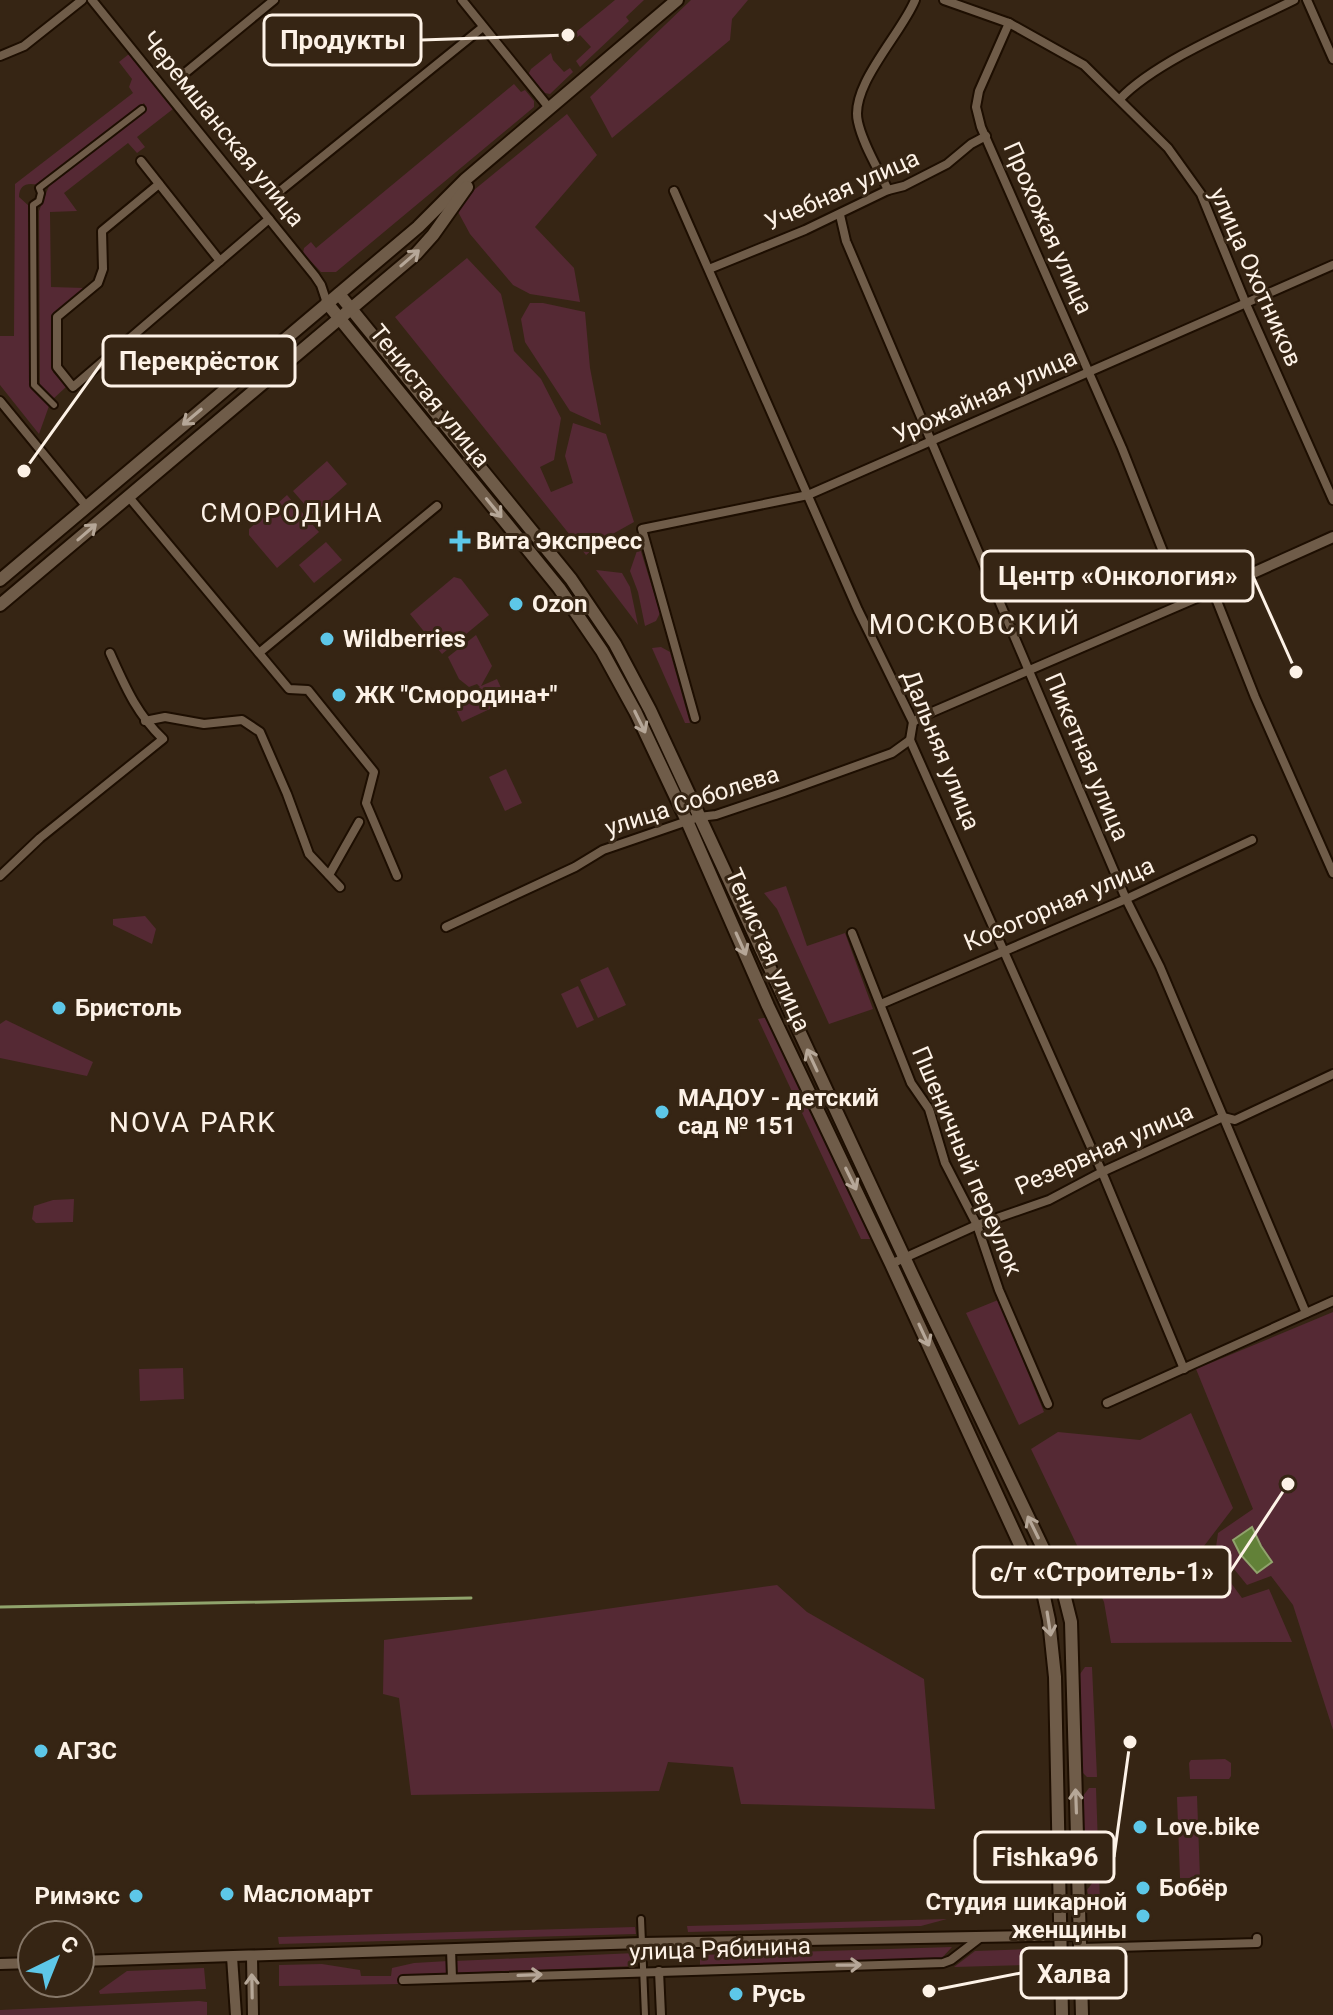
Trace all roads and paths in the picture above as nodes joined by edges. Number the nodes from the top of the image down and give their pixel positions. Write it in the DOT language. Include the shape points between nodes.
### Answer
graph roads {
  1 [pos="82,0"];
  2 [pos="92,0"];
  3 [pos="274,0"];
  4 [pos="462,0"];
  5 [pos="677,0"];
  6 [pos="915,0"];
  7 [pos="944,0"];
  8 [pos="1294,0"];
  9 [pos="1307,0"];
  10 [pos="1009,23"];
  11 [pos="483,27"];
  12 [pos="0,56"];
  13 [pos="1333,59"];
  14 [pos="185,73"];
  15 [pos="1120,99"];
  16 [pos="142,109"];
  17 [pos="550,109"];
  18 [pos="986,136"];
  19 [pos="141,161"];
  20 [pos="485,165"];
  21 [pos="159,184"];
  22 [pos="888,190"];
  23 [pos="280,191"];
  24 [pos="674,191"];
  25 [pos="840,215"];
  26 [pos="269,219"];
  27 [pos="220,261"];
  28 [pos="1333,265"];
  29 [pos="709,269"];
  30 [pos="321,285"];
  31 [pos="339,294"];
  32 [pos="327,303"];
  33 [pos="1246,304"];
  34 [pos="350,308"];
  35 [pos="338,318"];
  36 [pos="1088,372"];
  37 [pos="0,401"];
  38 [pos="54,405"];
  39 [pos="932,441"];
  40 [pos="808,495"];
  41 [pos="128,496"];
  42 [pos="1333,500"];
  43 [pos="437,506"];
  44 [pos="87,507"];
  45 [pos="1333,537"];
  46 [pos="0,580"];
  47 [pos="1213,591"];
  48 [pos="1183,602"];
  49 [pos="0,605"];
  50 [pos="110,653"];
  51 [pos="259,653"];
  52 [pos="1028,670"];
  53 [pos="695,718"];
  54 [pos="145,721"];
  55 [pos="913,722"];
  56 [pos="910,740"];
  57 [pos="693,819"];
  58 [pos="359,822"];
  59 [pos="1252,840"];
  60 [pos="1333,873"];
  61 [pos="329,875"];
  62 [pos="0,876"];
  63 [pos="397,876"];
  64 [pos="340,887"];
  65 [pos="1126,899"];
  66 [pos="446,927"];
  67 [pos="852,933"];
  68 [pos="1004,949"];
  69 [pos="881,1004"];
  70 [pos="1333,1074"];
  71 [pos="1223,1117"];
  72 [pos="1102,1172"];
  73 [pos="977,1225"];
  74 [pos="904,1258"];
  75 [pos="891,1264"];
  76 [pos="1333,1301"];
  77 [pos="1306,1313"];
  78 [pos="1184,1369"];
  79 [pos="1107,1403"];
  80 [pos="1048,1404"];
  81 [pos="641,1919"];
  82 [pos="1060,1935"];
  83 [pos="981,1937"];
  84 [pos="1257,1938"];
  85 [pos="1080,1941"];
  86 [pos="642,1943"];
  87 [pos="451,1949"];
  88 [pos="232,1957"];
  89 [pos="252,1957"];
  90 [pos="96,1961"];
  91 [pos="644,1971"];
  92 [pos="659,1971"];
  93 [pos="452,1978"];
  94 [pos="403,1980"];
  95 [pos="236,2015"];
  96 [pos="253,2015"];
  97 [pos="645,2015"];
  98 [pos="661,2015"];
  99 [pos="1062,2015"];
  100 [pos="1082,2015"];
  1 -- 12 [label="street" via="24,46"];
  2 -- 26 [label="street, Черемшанская улица"];
  3 -- 14 [label="street"];
  4 -- 11 [label="street"];
  5 -- 17 [label="main road"];
  6 -- 22 [label="street" via="863,88 856,111"];
  7 -- 10 [label="street, улица Охотников"];
  8 -- 15 [label="street" via="1187,53"];
  9 -- 13 [label="street"];
  10 -- 15 [label="street, улица Охотников" via="1084,65"];
  10 -- 18 [label="street, Прохожая улица" via="979,91 976,107"];
  11 -- 17 [label="street"];
  11 -- 23 [label="street"];
  15 -- 33 [label="street, улица Охотников" via="1168,148 1201,194"];
  16 -- 38 [label="street" via="39,188 39,201 33,205 34,385"];
  17 -- 20 [label="main road"];
  18 -- 22 [label="street, Учебная улица" via="947,164"];
  18 -- 36 [label="street, Прохожая улица"];
  19 -- 21 [label="street"];
  20 -- 31 [label="main road"];
  34 -- 20 [label="main road, one-way" via="425,245"];
  21 -- 27 [label="street"];
  21 -- 27 [label="street" via="102,231 98,283 57,317 57,367 73,387"];
  22 -- 25 [label="street, Учебная улица"];
  24 -- 29 [label="street, Дальняя улица"];
  25 -- 29 [label="street, Учебная улица"];
  25 -- 39 [label="street, Пикетная улица" via="846,241"];
  26 -- 27 [label="street"];
  26 -- 30 [label="street, Черемшанская улица"];
  28 -- 33 [label="street, Урожайная улица"];
  29 -- 40 [label="street, Дальняя улица"];
  30 -- 31 [label="street, Черемшанская улица"];
  30 -- 32 [label="street, Черемшанская улица"];
  31 -- 32 [label="main road"];
  31 -- 34 [label="main road, Тенистая улица"];
  32 -- 35 [label="main road, Тенистая улица"];
  32 -- 44 [label="main road, one-way"];
  33 -- 36 [label="street, Урожайная улица"];
  33 -- 42 [label="street, улица Охотников"];
  34 -- 35 [label="main road"];
  34 -- 57 [label="main road, Тенистая улица" via="571,579 615,644 650,710"];
  35 -- 41 [label="main road"];
  35 -- 57 [label="main road, Тенистая улица, one-way" via="559,588 602,651"];
  36 -- 39 [label="street, Урожайная улица"];
  36 -- 48 [label="street, Прохожая улица"];
  37 -- 44 [label="street"];
  39 -- 40 [label="street, Урожайная улица"];
  39 -- 52 [label="street, Пикетная улица"];
  40 -- 53 [label="street, Урожайная улица" via="642,529"];
  40 -- 55 [label="street, Дальняя улица"];
  49 -- 41 [label="main road, one-way"];
  41 -- 51 [label="street"];
  43 -- 51 [label="street"];
  44 -- 46 [label="main road"];
  45 -- 47 [label="street"];
  47 -- 48 [label="street"];
  47 -- 60 [label="street"];
  48 -- 52 [label="street"];
  50 -- 54 [label="street"];
  51 -- 63 [label="street" via="289,689 308,690 374,772 366,803"];
  52 -- 55 [label="street"];
  52 -- 65 [label="street, Пикетная улица"];
  54 -- 61 [label="street" via="242,720 260,732 309,854"];
  54 -- 62 [label="street" via="163,739"];
  55 -- 56 [label="street, Дальняя улица"];
  56 -- 57 [label="street, улица Соболева" via="892,753"];
  56 -- 68 [label="street, Дальняя улица"];
  57 -- 66 [label="street, улица Соболева" via="603,850"];
  74 -- 57 [label="main road, Тенистая улица, one-way"];
  57 -- 75 [label="main road, Тенистая улица, one-way" via="768,1006"];
  58 -- 61 [label="street"];
  59 -- 65 [label="street, Косогорная улица"];
  61 -- 64 [label="street"];
  65 -- 68 [label="street, Косогорная улица"];
  65 -- 71 [label="street, Пикетная улица"];
  67 -- 69 [label="street, Пшеничный переулок"];
  68 -- 69 [label="street, Косогорная улица"];
  68 -- 72 [label="street, Дальняя улица"];
  69 -- 73 [label="street, Пшеничный переулок" via="911,1083 929,1109 945,1163"];
  70 -- 71 [label="street, Резервная улица" via="1235,1120"];
  71 -- 72 [label="street, Резервная улица"];
  71 -- 77 [label="street, Пикетная улица"];
  72 -- 73 [label="street, Резервная улица" via="1049,1200"];
  72 -- 78 [label="street, Дальняя улица"];
  73 -- 74 [label="street, Резервная улица"];
  73 -- 80 [label="street, Пшеничный переулок"];
  74 -- 75 [label="street, Резервная улица"];
  85 -- 74 [label="main road, Тенистая улица, one-way" via="1071,1622 1063,1590"];
  75 -- 82 [label="main road, Тенистая улица, one-way" via="1044,1597 1055,1677"];
  76 -- 77 [label="street"];
  77 -- 78 [label="street"];
  78 -- 79 [label="street"];
  81 -- 86 [label="street"];
  82 -- 83 [label="street, улица Рябинина"];
  82 -- 85 [label="street, улица Рябинина"];
  82 -- 99 [label="main road, Тенистая улица"];
  83 -- 86 [label="street, улица Рябинина"];
  92 -- 83 [label="street, улица Рябинина, one-way" via="943,1963"];
  84 -- 85 [label="street, улица Рябинина" via="1257,1943 1125,1947"];
  85 -- 100 [label="main road, Тенистая улица"];
  86 -- 87 [label="street, улица Рябинина"];
  86 -- 91 [label="street"];
  87 -- 89 [label="street, улица Рябинина"];
  87 -- 93 [label="street"];
  88 -- 89 [label="street, улица Рябинина"];
  88 -- 90 [label="street, улица Рябинина"];
  88 -- 95 [label="street"];
  96 -- 89 [label="street, one-way"];
  91 -- 92 [label="street, улица Рябинина"];
  93 -- 91 [label="street, улица Рябинина, one-way"];
  91 -- 97 [label="street"];
  92 -- 98 [label="street"];
  93 -- 94 [label="street, улица Рябинина"];
}
